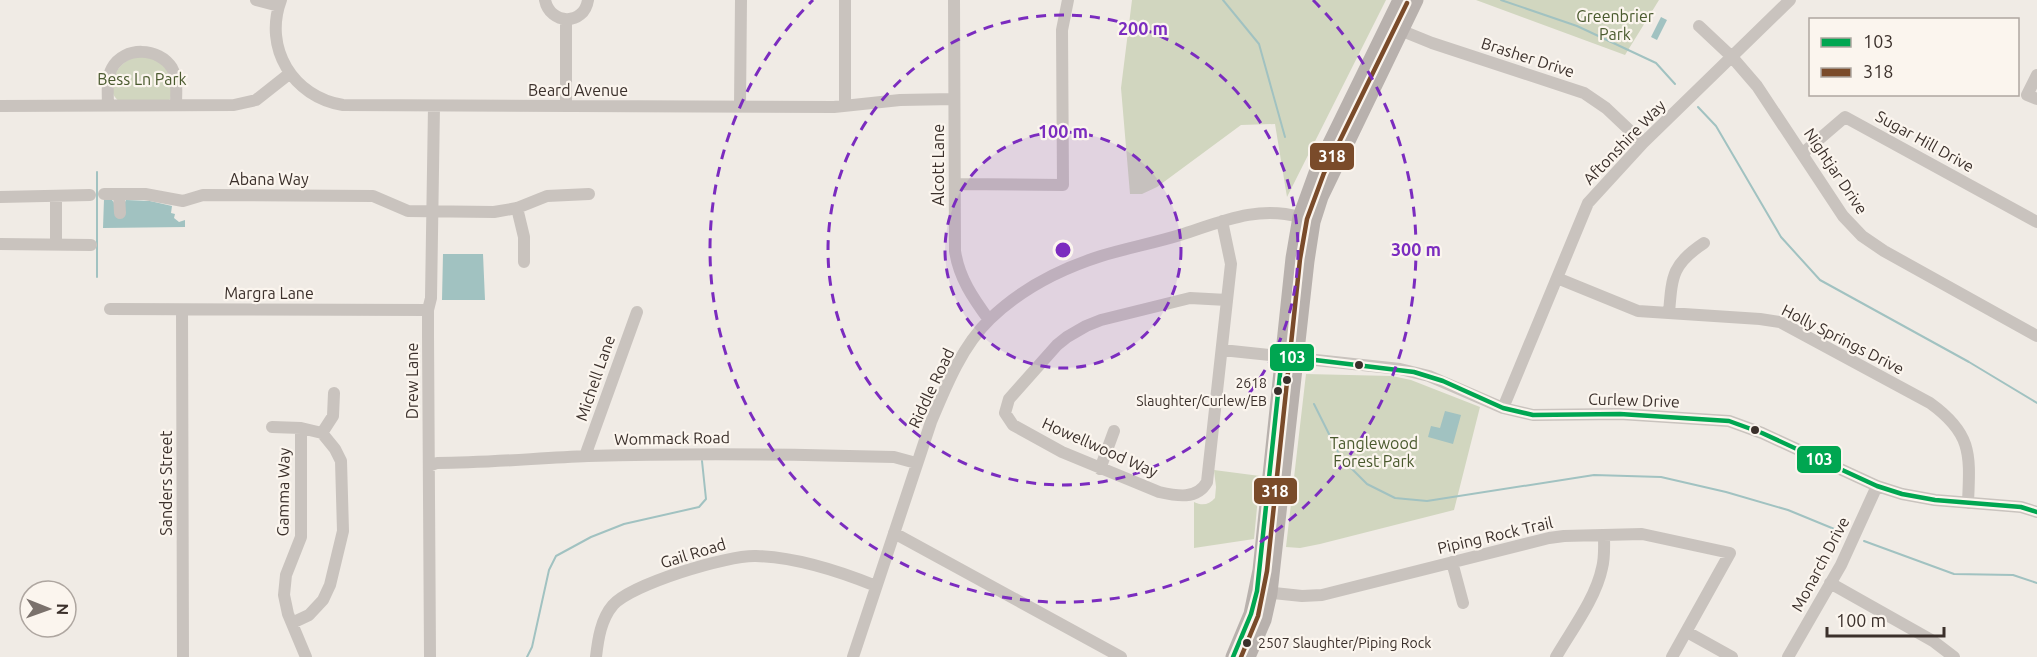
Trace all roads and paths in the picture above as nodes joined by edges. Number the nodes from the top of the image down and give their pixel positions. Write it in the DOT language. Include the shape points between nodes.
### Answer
graph roads {
  1 [pos="256,0"];
  2 [pos="545,0"];
  3 [pos="588,0"];
  4 [pos="741,0"];
  5 [pos="845,0"];
  6 [pos="954,0"];
  7 [pos="1068,0"];
  8 [pos="1400,0"];
  9 [pos="1416,0"];
  10 [pos="1790,0"];
  11 [pos="280,3"];
  12 [pos="566,20"];
  13 [pos="1699,26"];
  14 [pos="1394,28"];
  15 [pos="1732,57"];
  16 [pos="289,74"];
  17 [pos="2037,75"];
  18 [pos="2032,97"];
  19 [pos="954,99"];
  20 [pos="177,105"];
  21 [pos="0,106"];
  22 [pos="108,106"];
  23 [pos="434,106"];
  24 [pos="566,106"];
  25 [pos="740,106"];
  26 [pos="845,106"];
  27 [pos="1643,143"];
  28 [pos="1803,153"];
  29 [pos="955,184"];
  30 [pos="104,194"];
  31 [pos="120,194"];
  32 [pos="589,194"];
  33 [pos="90,195"];
  34 [pos="56,196"];
  35 [pos="0,197"];
  36 [pos="517,208"];
  37 [pos="432,211"];
  38 [pos="120,213"];
  39 [pos="1300,217"];
  40 [pos="1222,220"];
  41 [pos="2037,222"];
  42 [pos="1704,243"];
  43 [pos="0,244"];
  44 [pos="56,244"];
  45 [pos="91,245"];
  46 [pos="524,262"];
  47 [pos="1557,278"];
  48 [pos="1227,300"];
  49 [pos="110,309"];
  50 [pos="182,310"];
  51 [pos="428,310"];
  52 [pos="637,312"];
  53 [pos="1669,313"];
  54 [pos="989,320"];
  55 [pos="2037,336"];
  56 [pos="1222,350"];
  57 [pos="1289,357"];
  58 [pos="334,393"];
  59 [pos="1503,408"];
  60 [pos="272,427"];
  61 [pos="301,428"];
  62 [pos="1114,431"];
  63 [pos="322,433"];
  64 [pos="585,456"];
  65 [pos="916,463"];
  66 [pos="429,466"];
  67 [pos="1100,469"];
  68 [pos="1877,486"];
  69 [pos="1968,503"];
  70 [pos="2037,512"];
  71 [pos="894,533"];
  72 [pos="1604,535"];
  73 [pos="1452,562"];
  74 [pos="1830,583"];
  75 [pos="876,586"];
  76 [pos="1263,592"];
  77 [pos="1463,603"];
  78 [pos="292,623"];
  79 [pos="1687,632"];
  80 [pos="183,657"];
  81 [pos="306,657"];
  82 [pos="430,657"];
  83 [pos="596,657"];
  84 [pos="854,657"];
  85 [pos="1121,657"];
  86 [pos="1233,657"];
  87 [pos="1248,657"];
  88 [pos="1556,657"];
  89 [pos="1672,657"];
  90 [pos="1732,657"];
  91 [pos="1788,657"];
  92 [pos="1954,657"];
  1 -- 11 [label="street"];
  2 -- 12 [label="street" via="554,16"];
  3 -- 12 [label="street" via="579,16"];
  4 -- 25 [label="street"];
  5 -- 26 [label="street"];
  6 -- 19 [label="street, Alcott Lane"];
  7 -- 29 [label="street" via="1062,30 1063,185"];
  8 -- 14 [label="main road"];
  9 -- 14 [label="main road"];
  10 -- 15 [label="street, Aftonshire Way"];
  11 -- 16 [label="street, Beard Avenue" via="276,39"];
  12 -- 24 [label="street"];
  13 -- 15 [label="street, Nightjar Drive"];
  14 -- 27 [label="street, Brasher Drive" via="1584,93"];
  14 -- 39 [label="main road" via="1317,170"];
  14 -- 57 [label="main road" via="1321,197"];
  15 -- 27 [label="street, Aftonshire Way"];
  15 -- 28 [label="street, Nightjar Drive"];
  16 -- 20 [label="street" via="249,102 226,106"];
  16 -- 23 [label="street, Beard Avenue" via="305,90 333,104"];
  17 -- 18 [label="street"];
  19 -- 26 [label="street, Beard Avenue"];
  19 -- 29 [label="street, Alcott Lane"];
  20 -- 22 [label="street"];
  20 -- 22 [label="street" via="171,66 160,56 140,52 125,56 112,68"];
  21 -- 22 [label="street"];
  23 -- 24 [label="street, Beard Avenue"];
  23 -- 37 [label="street, Drew Lane"];
  24 -- 25 [label="street, Beard Avenue"];
  25 -- 26 [label="street, Beard Avenue"];
  27 -- 47 [label="street, Aftonshire Way" via="1588,203"];
  28 -- 41 [label="street, Sugar Hill Drive" via="1845,117"];
  28 -- 55 [label="street, Nightjar Drive" via="1843,216 1862,236"];
  29 -- 54 [label="street, Alcott Lane" via="956,260 966,286"];
  30 -- 31 [label="street, Abana Way"];
  31 -- 37 [label="street, Abana Way" via="183,201 203,195 373,196 404,210"];
  31 -- 38 [label="street"];
  32 -- 36 [label="street, Abana Way" via="547,196"];
  33 -- 34 [label="street"];
  34 -- 35 [label="street"];
  34 -- 44 [label="street"];
  36 -- 37 [label="street, Abana Way" via="494,212"];
  36 -- 46 [label="street" via="524,237"];
  37 -- 51 [label="street, Drew Lane"];
  39 -- 40 [label="street, Riddle Road" via="1256,212"];
  39 -- 57 [label="main road" via="1295,241"];
  40 -- 48 [label="street, Howellwood Way" via="1231,264"];
  40 -- 54 [label="street, Riddle Road" via="1067,268 1037,284"];
  42 -- 53 [label="street" via="1680,262"];
  43 -- 44 [label="street"];
  44 -- 45 [label="street"];
  47 -- 53 [label="street, Holly Springs Drive" via="1638,311"];
  47 -- 59 [label="street, Aftonshire Way"];
  48 -- 56 [label="street, Howellwood Way"];
  48 -- 67 [label="street, Howellwood Way" via="1191,298 1101,320 1057,345 1009,399 1005,413 1013,425"];
  49 -- 50 [label="street, Margra Lane"];
  50 -- 51 [label="street, Margra Lane"];
  50 -- 80 [label="street, Sanders Street"];
  51 -- 66 [label="street, Drew Lane"];
  52 -- 64 [label="street, Michell Lane"];
  53 -- 69 [label="street, Holly Springs Drive" via="1780,322 1930,404 1949,418 1963,438 1969,461"];
  54 -- 65 [label="street, Riddle Road" via="961,357 944,390"];
  56 -- 57 [label="street, Curlew Drive"];
  56 -- 67 [label="street, Howellwood Way" via="1207,482 1203,489 1191,495 1172,495"];
  57 -- 59 [label="street, Curlew Drive" via="1414,372"];
  57 -- 76 [label="main road"];
  58 -- 63 [label="street" via="333,416"];
  59 -- 68 [label="street, Curlew Drive" via="1533,416 1620,414 1729,421"];
  60 -- 61 [label="street"];
  61 -- 63 [label="street"];
  61 -- 78 [label="street, Gamma Way" via="301,537 286,575 284,595"];
  62 -- 67 [label="street"];
  63 -- 78 [label="street" via="341,461 343,531 323,600 309,615"];
  64 -- 65 [label="street, Wommack Road" via="795,454 894,457"];
  64 -- 66 [label="street, Wommack Road"];
  65 -- 71 [label="street, Riddle Road"];
  66 -- 82 [label="street, Drew Lane"];
  68 -- 69 [label="street, Curlew Drive" via="1918,498"];
  68 -- 74 [label="street, Monarch Drive"];
  69 -- 70 [label="street, Curlew Drive"];
  71 -- 75 [label="street, Riddle Road"];
  71 -- 85 [label="street"];
  72 -- 73 [label="street, Piping Rock Trail" via="1549,538"];
  72 -- 79 [label="street, Piping Rock Trail" via="1653,536 1731,553"];
  72 -- 88 [label="street" via="1599,578"];
  73 -- 76 [label="street, Piping Rock Trail" via="1312,596"];
  73 -- 77 [label="street"];
  74 -- 91 [label="street, Monarch Drive"];
  74 -- 92 [label="street"];
  75 -- 83 [label="street, Gail Road" via="804,563 758,556 732,558 651,583 620,599 602,625"];
  75 -- 84 [label="street, Riddle Road"];
  76 -- 86 [label="main road"];
  76 -- 87 [label="main road" via="1264,620"];
  78 -- 81 [label="street, Gamma Way"];
  79 -- 89 [label="street, Piping Rock Trail"];
  79 -- 90 [label="street"];
}
